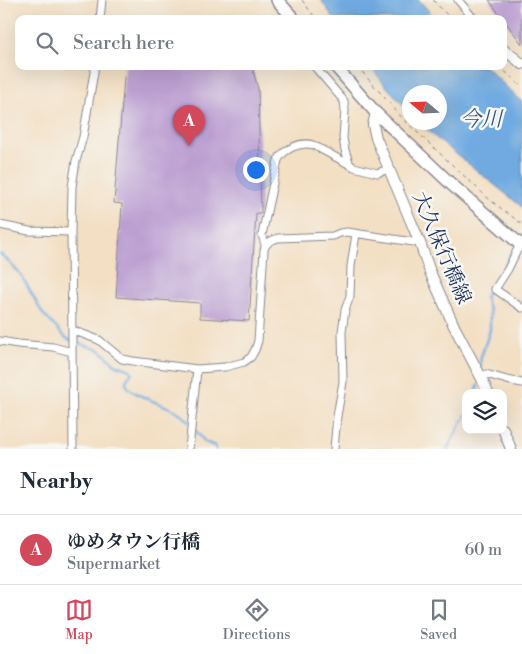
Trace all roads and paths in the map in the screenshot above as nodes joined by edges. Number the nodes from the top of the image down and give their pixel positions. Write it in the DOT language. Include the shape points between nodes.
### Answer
graph roads {
  1 [pos="102,0"];
  2 [pos="277,0"];
  3 [pos="302,0"];
  4 [pos="433,0"];
  5 [pos="458,0"];
  6 [pos="100,15"];
  7 [pos="290,15"];
  8 [pos="313,15"];
  9 [pos="447,15"];
  10 [pos="471,15"];
  11 [pos="507,50"];
  12 [pos="522,64"];
  13 [pos="94,70"];
  14 [pos="318,70"];
  15 [pos="339,70"];
  16 [pos="360,70"];
  17 [pos="503,70"];
  18 [pos="522,87"];
  19 [pos="376,112"];
  20 [pos="350,165"];
  21 [pos="389,169"];
  22 [pos="522,224"];
  23 [pos="0,225"];
  24 [pos="71,232"];
  25 [pos="356,234"];
  26 [pos="420,243"];
  27 [pos="265,245"];
  28 [pos="521,245"];
  29 [pos="522,308"];
  30 [pos="72,330"];
  31 [pos="0,341"];
  32 [pos="72,352"];
  33 [pos="197,368"];
  34 [pos="482,379"];
  35 [pos="522,382"];
  36 [pos="486,389"];
  37 [pos="505,434"];
  38 [pos="73,449"];
  39 [pos="189,449"];
  40 [pos="334,449"];
  41 [pos="511,449"];
  1 -- 6 [label="street"];
  2 -- 7 [label="main road"];
  3 -- 8 [label="path"];
  4 -- 9 [label="path"];
  5 -- 10 [label="street"];
  11 -- 12 [label="main road"];
  13 -- 24 [label="street" via="72,187"];
  14 -- 20 [label="street" via="344,100 343,138"];
  15 -- 19 [label="main road"];
  16 -- 22 [label="path" via="404,120 490,200"];
  17 -- 18 [label="path"];
  19 -- 21 [label="main road, 大久保行橋線" via="373,125"];
  19 -- 28 [label="main road"];
  20 -- 21 [label="street" via="377,173"];
  20 -- 27 [label="street" via="307,143 281,155 262,235"];
  21 -- 26 [label="main road, 大久保行橋線"];
  23 -- 24 [label="street" via="29,231"];
  24 -- 30 [label="street"];
  25 -- 26 [label="street"];
  25 -- 27 [label="street" via="278,238"];
  25 -- 40 [label="street" via="350,296 342,332 343,382"];
  26 -- 34 [label="main road, 大久保行橋線" via="454,326"];
  27 -- 33 [label="street" via="255,350 244,362"];
  28 -- 29 [label="street" via="495,289"];
  30 -- 32 [label="street"];
  30 -- 33 [label="street" via="99,340 122,359"];
  31 -- 32 [label="street"];
  32 -- 38 [label="street"];
  33 -- 39 [label="street"];
  34 -- 35 [label="street" via="486,374"];
  34 -- 36 [label="main road, 大久保行橋線"];
  37 -- 41 [label="main road"];
}
